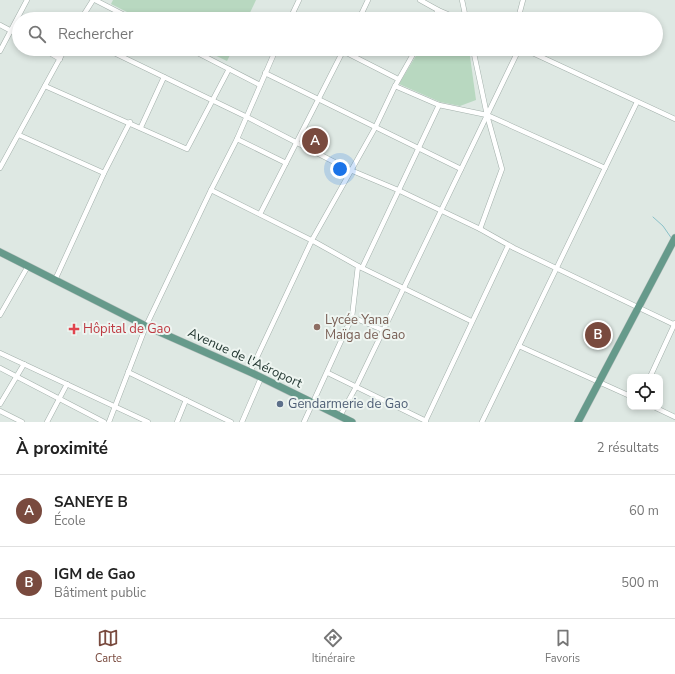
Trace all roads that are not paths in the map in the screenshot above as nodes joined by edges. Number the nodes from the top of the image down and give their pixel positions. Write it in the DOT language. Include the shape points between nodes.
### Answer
graph roads {
  1 [pos="27,0"];
  2 [pos="94,0"];
  3 [pos="299,0"];
  4 [pos="368,0"];
  5 [pos="420,0"];
  6 [pos="462,0"];
  7 [pos="522,0"];
  8 [pos="427,2"];
  9 [pos="438,10"];
  10 [pos="21,12"];
  11 [pos="86,12"];
  12 [pos="118,12"];
  13 [pos="293,12"];
  14 [pos="362,12"];
  15 [pos="443,12"];
  16 [pos="465,12"];
  17 [pos="519,12"];
  18 [pos="0,25"];
  19 [pos="11,31"];
  20 [pos="0,51"];
  21 [pos="55,56"];
  22 [pos="62,56"];
  23 [pos="120,56"];
  24 [pos="203,56"];
  25 [pos="273,56"];
  26 [pos="339,56"];
  27 [pos="355,56"];
  28 [pos="412,56"];
  29 [pos="474,56"];
  30 [pos="516,56"];
  31 [pos="539,56"];
  32 [pos="60,59"];
  33 [pos="228,69"];
  34 [pos="265,73"];
  35 [pos="164,77"];
  36 [pos="398,79"];
  37 [pos="260,85"];
  38 [pos="45,86"];
  39 [pos="395,86"];
  40 [pos="318,99"];
  41 [pos="213,100"];
  42 [pos="637,102"];
  43 [pos="439,105"];
  44 [pos="487,115"];
  45 [pos="247,117"];
  46 [pos="675,119"];
  47 [pos="130,122"];
  48 [pos="141,127"];
  49 [pos="375,128"];
  50 [pos="19,135"];
  51 [pos="238,139"];
  52 [pos="297,141"];
  53 [pos="418,148"];
  54 [pos="286,163"];
  55 [pos="0,168"];
  56 [pos="605,168"];
  57 [pos="461,169"];
  58 [pos="351,170"];
  59 [pos="104,173"];
  60 [pos="211,190"];
  61 [pos="398,190"];
  62 [pos="440,210"];
  63 [pos="260,214"];
  64 [pos="480,229"];
  65 [pos="675,238"];
  66 [pos="312,240"];
  67 [pos="508,246"];
  68 [pos="0,252"];
  69 [pos="28,266"];
  70 [pos="360,267"];
  71 [pos="556,269"];
  72 [pos="55,280"];
  73 [pos="404,288"];
  74 [pos="640,308"];
  75 [pos="0,315"];
  76 [pos="352,317"];
  77 [pos="471,321"];
  78 [pos="675,324"];
  79 [pos="146,326"];
  80 [pos="383,330"];
  81 [pos="519,346"];
  82 [pos="0,353"];
  83 [pos="24,364"];
  84 [pos="0,368"];
  85 [pos="128,372"];
  86 [pos="250,372"];
  87 [pos="328,373"];
  88 [pos="651,374"];
  89 [pos="16,376"];
  90 [pos="261,378"];
  91 [pos="600,381"];
  92 [pos="67,384"];
  93 [pos="356,387"];
  94 [pos="627,394"];
  95 [pos="60,399"];
  96 [pos="186,400"];
  97 [pos="312,403"];
  98 [pos="0,404"];
  99 [pos="115,408"];
  100 [pos="660,410"];
  101 [pos="0,411"];
  102 [pos="340,416"];
  103 [pos="675,417"];
  104 [pos="425,421"];
  105 [pos="22,422"];
  106 [pos="47,422"];
  107 [pos="104,422"];
  108 [pos="109,422"];
  109 [pos="148,422"];
  110 [pos="177,422"];
  111 [pos="231,422"];
  112 [pos="242,422"];
  113 [pos="304,422"];
  114 [pos="352,422"];
  115 [pos="482,422"];
  116 [pos="578,422"];
  1 -- 10 [label="street"];
  2 -- 11 [label="street"];
  2 -- 12 [label="street"];
  3 -- 13 [label="street"];
  4 -- 14 [label="street"];
  5 -- 8 [label="street"];
  6 -- 16 [label="street"];
  7 -- 17 [label="street"];
  8 -- 9 [label="street"];
  9 -- 15 [label="street"];
  18 -- 19 [label="street"];
  19 -- 20 [label="street"];
  21 -- 32 [label="street"];
  22 -- 32 [label="street"];
  23 -- 35 [label="street"];
  24 -- 33 [label="street"];
  25 -- 34 [label="street"];
  26 -- 40 [label="street"];
  27 -- 36 [label="street"];
  28 -- 36 [label="street"];
  29 -- 44 [label="street"];
  30 -- 44 [label="street"];
  31 -- 42 [label="street"];
  32 -- 38 [label="street"];
  33 -- 37 [label="street"];
  33 -- 41 [label="street"];
  34 -- 37 [label="street"];
  34 -- 40 [label="street"];
  35 -- 41 [label="street"];
  35 -- 48 [label="street"];
  36 -- 39 [label="street"];
  37 -- 45 [label="street"];
  38 -- 47 [label="street"];
  38 -- 50 [label="street"];
  39 -- 43 [label="street"];
  39 -- 49 [label="street"];
  40 -- 49 [label="street"];
  40 -- 52 [label="street"];
  41 -- 45 [label="street"];
  41 -- 48 [label="street" via="187,149"];
  42 -- 46 [label="street"];
  42 -- 56 [label="street"];
  43 -- 44 [label="street"];
  43 -- 53 [label="street"];
  44 -- 56 [label="street"];
  44 -- 57 [label="street"];
  44 -- 64 [label="street" via="502,169"];
  45 -- 51 [label="street"];
  45 -- 52 [label="street"];
  47 -- 48 [label="street"];
  47 -- 59 [label="street"];
  49 -- 53 [label="street"];
  49 -- 58 [label="street"];
  50 -- 55 [label="street"];
  50 -- 59 [label="street"];
  51 -- 54 [label="street"];
  51 -- 60 [label="street"];
  52 -- 54 [label="street"];
  52 -- 58 [label="street"];
  53 -- 57 [label="street"];
  53 -- 61 [label="street"];
  54 -- 63 [label="street"];
  56 -- 71 [label="street"];
  57 -- 62 [label="street"];
  58 -- 61 [label="street"];
  58 -- 66 [label="street"];
  59 -- 72 [label="street"];
  60 -- 63 [label="street"];
  60 -- 79 [label="street"];
  61 -- 62 [label="street"];
  61 -- 70 [label="street"];
  62 -- 64 [label="street"];
  62 -- 73 [label="street"];
  63 -- 66 [label="street"];
  64 -- 67 [label="street"];
  65 -- 74 [label="main road"];
  66 -- 70 [label="street"];
  66 -- 86 [label="street"];
  67 -- 71 [label="street"];
  67 -- 77 [label="street"];
  68 -- 69 [label="main road, Avenue de l'Aéroport"];
  69 -- 72 [label="main road, Avenue de l'Aéroport"];
  69 -- 75 [label="street"];
  70 -- 73 [label="street"];
  70 -- 76 [label="street"];
  71 -- 74 [label="street"];
  71 -- 81 [label="street"];
  72 -- 79 [label="main road, Avenue de l'Aéroport"];
  73 -- 77 [label="street"];
  73 -- 80 [label="street"];
  74 -- 78 [label="street"];
  74 -- 91 [label="main road"];
  76 -- 80 [label="street"];
  76 -- 87 [label="street"];
  77 -- 104 [label="street"];
  78 -- 88 [label="street"];
  79 -- 85 [label="street"];
  79 -- 86 [label="main road, Avenue de l'Aéroport"];
  80 -- 93 [label="street"];
  81 -- 91 [label="street"];
  81 -- 115 [label="street"];
  82 -- 83 [label="street"];
  83 -- 89 [label="street"];
  83 -- 92 [label="street"];
  84 -- 89 [label="street"];
  85 -- 96 [label="street"];
  85 -- 99 [label="street"];
  86 -- 90 [label="main road, Avenue de l'Aéroport"];
  87 -- 93 [label="street"];
  87 -- 97 [label="street"];
  89 -- 95 [label="street"];
  89 -- 98 [label="street"];
  90 -- 97 [label="main road, Avenue de l'Aéroport"];
  90 -- 112 [label="street"];
  91 -- 94 [label="street"];
  91 -- 116 [label="main road"];
  92 -- 95 [label="street"];
  92 -- 99 [label="street"];
  93 -- 102 [label="street"];
  93 -- 104 [label="street"];
  95 -- 106 [label="street"];
  95 -- 107 [label="street"];
  96 -- 110 [label="street"];
  96 -- 111 [label="street"];
  97 -- 102 [label="main road, Avenue de l'Aéroport"];
  97 -- 113 [label="street"];
  99 -- 108 [label="street"];
  99 -- 109 [label="street"];
  100 -- 103 [label="street"];
  101 -- 105 [label="street"];
  102 -- 114 [label="main road, Avenue de l'Aéroport"];
}
